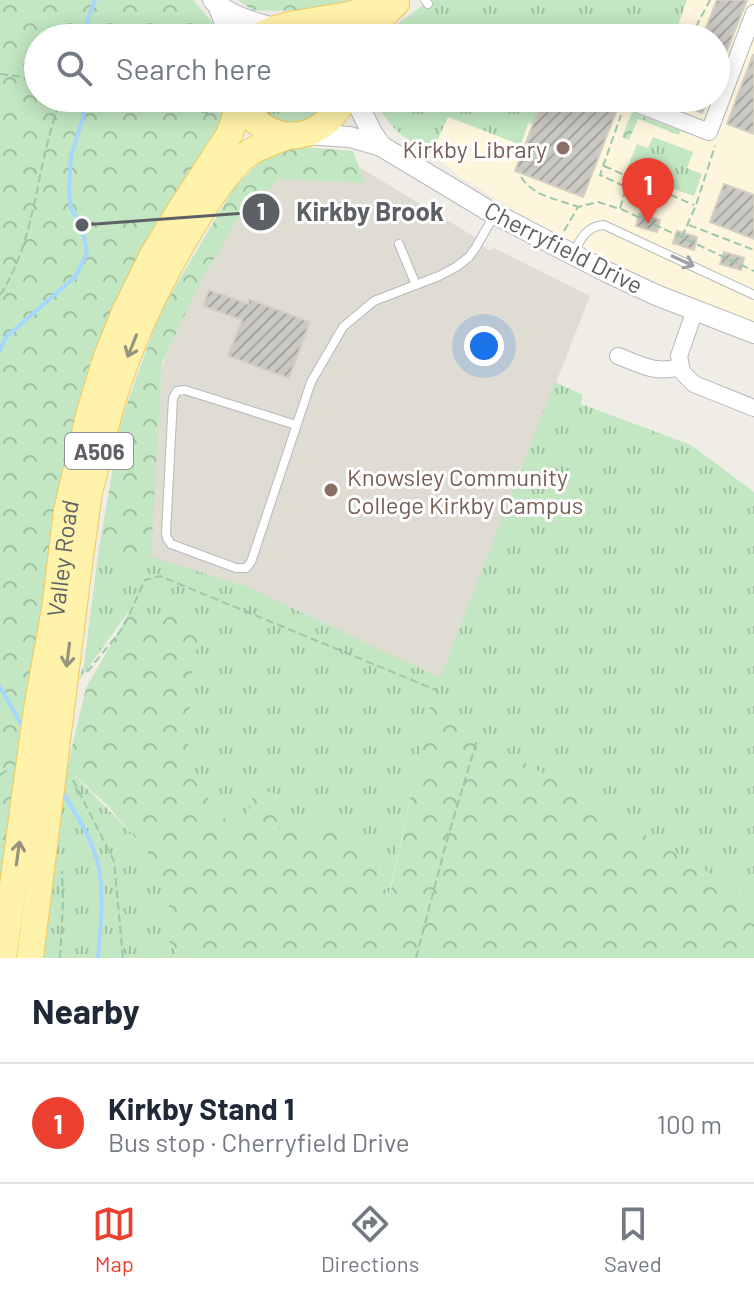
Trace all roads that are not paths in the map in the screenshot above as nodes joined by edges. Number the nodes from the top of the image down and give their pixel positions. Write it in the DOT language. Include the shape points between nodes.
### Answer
graph roads {
  1 [pos="397,0"];
  2 [pos="215,3"];
  3 [pos="754,13"];
  4 [pos="225,24"];
  5 [pos="257,24"];
  6 [pos="306,24"];
  7 [pos="375,24"];
  8 [pos="730,76"];
  9 [pos="233,112"];
  10 [pos="245,112"];
  11 [pos="337,112"];
  12 [pos="362,112"];
  13 [pos="650,112"];
  14 [pos="717,112"];
  15 [pos="297,135"];
  16 [pos="381,146"];
  17 [pos="495,214"];
  18 [pos="399,244"];
  19 [pos="572,254"];
  20 [pos="416,285"];
  21 [pos="754,295"];
  22 [pos="695,310"];
  23 [pos="754,333"];
  24 [pos="618,356"];
  25 [pos="680,367"];
  26 [pos="754,408"];
  27 [pos="296,425"];
  28 [pos="3,958"];
  29 [pos="30,958"];
  1 -- 6 [label="main road"];
  1 -- 7 [label="main road"];
  2 -- 4 [label="street"];
  2 -- 5 [label="street"];
  3 -- 8 [label="street"];
  28 -- 9 [label="main road, Valley Road / A506, one-way" via="67,511 90,412 124,314 153,255 229,135"];
  10 -- 15 [label="main road" via="272,133"];
  11 -- 15 [label="main road, A506" via="323,126"];
  12 -- 16 [label="street, Cherryfield Drive"];
  13 -- 14 [label="street" via="709,132"];
  15 -- 16 [label="street, Cherryfield Drive" via="350,137"];
  15 -- 29 [label="main road, Valley Road / A506, one-way" via="260,146 223,180 148,306 108,413 89,492"];
  16 -- 17 [label="street, Cherryfield Drive"];
  17 -- 19 [label="street, Cherryfield Drive"];
  17 -- 20 [label="lane" via="469,257"];
  18 -- 20 [label="lane"];
  19 -- 21 [label="lane, one-way" via="587,231 604,225"];
  19 -- 22 [label="street, Cherryfield Drive"];
  20 -- 27 [label="lane" via="374,301 343,327 311,382"];
  22 -- 23 [label="street, Cherryfield Drive"];
  22 -- 25 [label="street"];
  24 -- 25 [label="street" via="656,370"];
  25 -- 26 [label="street" via="694,384"];
  27 -- 27 [label="lane" via="246,568 171,544 167,519 177,391"];
}
